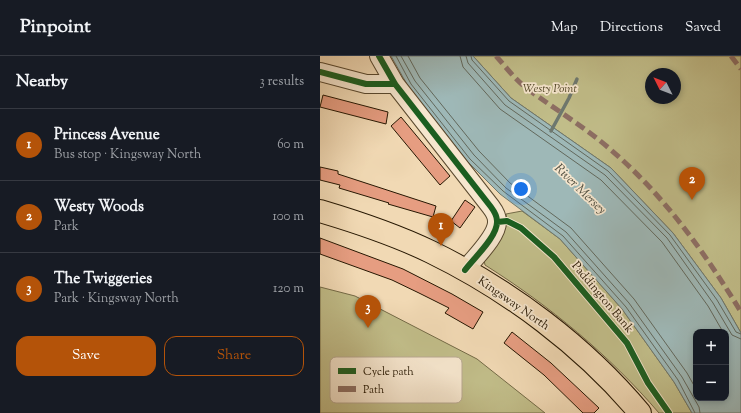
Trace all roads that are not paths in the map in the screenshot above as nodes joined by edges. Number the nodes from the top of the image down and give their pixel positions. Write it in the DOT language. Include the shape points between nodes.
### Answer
graph roads {
  1 [pos="379,56"];
  2 [pos="320,72"];
  3 [pos="395,84"];
  4 [pos="320,211"];
  5 [pos="465,270"];
  6 [pos="640,413"];
  1 -- 3 [label="street"];
  2 -- 3 [label="street" via="366,84"];
  3 -- 5 [label="street" via="496,215 493,236"];
  4 -- 5 [label="main road, Kingsway North" via="398,238"];
  5 -- 6 [label="main road, Kingsway North" via="524,308 577,350"];
}
